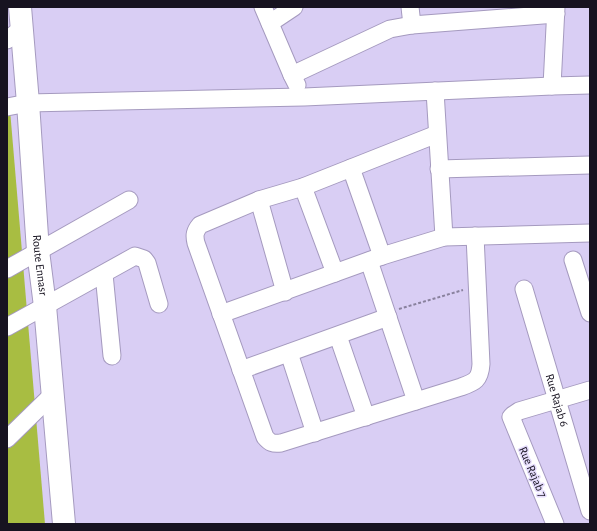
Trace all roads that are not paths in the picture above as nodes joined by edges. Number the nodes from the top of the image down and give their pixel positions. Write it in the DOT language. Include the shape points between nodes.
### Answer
graph roads {
  1 [pos="20,7"];
  2 [pos="263,7"];
  3 [pos="294,7"];
  4 [pos="410,7"];
  5 [pos="556,10"];
  6 [pos="270,23"];
  7 [pos="412,25"];
  8 [pos="14,35"];
  9 [pos="292,75"];
  10 [pos="590,85"];
  11 [pos="552,86"];
  12 [pos="435,91"];
  13 [pos="304,97"];
  14 [pos="17,105"];
  15 [pos="437,134"];
  16 [pos="590,165"];
  17 [pos="351,168"];
  18 [pos="439,169"];
  19 [pos="304,187"];
  20 [pos="129,200"];
  21 [pos="259,200"];
  22 [pos="590,233"];
  23 [pos="475,236"];
  24 [pos="444,237"];
  25 [pos="38,251"];
  26 [pos="376,258"];
  27 [pos="573,260"];
  28 [pos="7,269"];
  29 [pos="335,273"];
  30 [pos="104,274"];
  31 [pos="524,289"];
  32 [pos="285,292"];
  33 [pos="159,304"];
  34 [pos="45,306"];
  35 [pos="590,313"];
  36 [pos="221,314"];
  37 [pos="387,315"];
  38 [pos="7,327"];
  39 [pos="338,336"];
  40 [pos="289,353"];
  41 [pos="112,356"];
  42 [pos="241,370"];
  43 [pos="590,390"];
  44 [pos="52,395"];
  45 [pos="556,400"];
  46 [pos="416,401"];
  47 [pos="366,417"];
  48 [pos="315,433"];
  49 [pos="7,439"];
  50 [pos="590,511"];
  51 [pos="64,524"];
  52 [pos="555,524"];
  1 -- 8 [label="main road, Route Ennasr"];
  2 -- 6 [label="street"];
  3 -- 6 [label="street"];
  4 -- 7 [label="street"];
  5 -- 7 [label="street"];
  5 -- 11 [label="street"];
  6 -- 9 [label="street"];
  7 -- 9 [label="street" via="390,29"];
  8 -- 14 [label="main road, Route Ennasr"];
  9 -- 13 [label="street"];
  10 -- 11 [label="street"];
  11 -- 12 [label="street"];
  12 -- 13 [label="street"];
  12 -- 15 [label="street"];
  13 -- 14 [label="street"];
  14 -- 25 [label="main road, Route Ennasr"];
  15 -- 17 [label="street"];
  15 -- 18 [label="street"];
  16 -- 18 [label="street"];
  17 -- 19 [label="street"];
  17 -- 26 [label="street"];
  18 -- 24 [label="street"];
  19 -- 21 [label="street"];
  19 -- 29 [label="street"];
  20 -- 25 [label="street"];
  21 -- 32 [label="street"];
  21 -- 36 [label="street" via="200,225 194,234"];
  22 -- 23 [label="street"];
  23 -- 24 [label="street"];
  23 -- 46 [label="street" via="481,373 473,383"];
  24 -- 26 [label="street"];
  25 -- 28 [label="street"];
  25 -- 34 [label="main road, Route Ennasr"];
  26 -- 29 [label="street"];
  26 -- 37 [label="street"];
  27 -- 35 [label="street"];
  29 -- 32 [label="street"];
  30 -- 33 [label="street" via="135,256 144,259 149,267"];
  30 -- 34 [label="street"];
  30 -- 41 [label="street"];
  31 -- 45 [label="street, Rue Rajab 6"];
  32 -- 36 [label="street"];
  34 -- 38 [label="street"];
  34 -- 44 [label="main road, Route Ennasr"];
  36 -- 42 [label="street"];
  37 -- 39 [label="street"];
  37 -- 46 [label="street"];
  39 -- 40 [label="street"];
  39 -- 47 [label="street"];
  40 -- 42 [label="street"];
  40 -- 48 [label="street"];
  42 -- 48 [label="street" via="269,442 281,443"];
  43 -- 45 [label="street"];
  44 -- 49 [label="street"];
  44 -- 51 [label="main road, Route Ennasr"];
  45 -- 50 [label="street, Rue Rajab 6"];
  45 -- 52 [label="street, Rue Rajab 7" via="515,413 511,417"];
  46 -- 47 [label="street"];
  47 -- 48 [label="street"];
}
